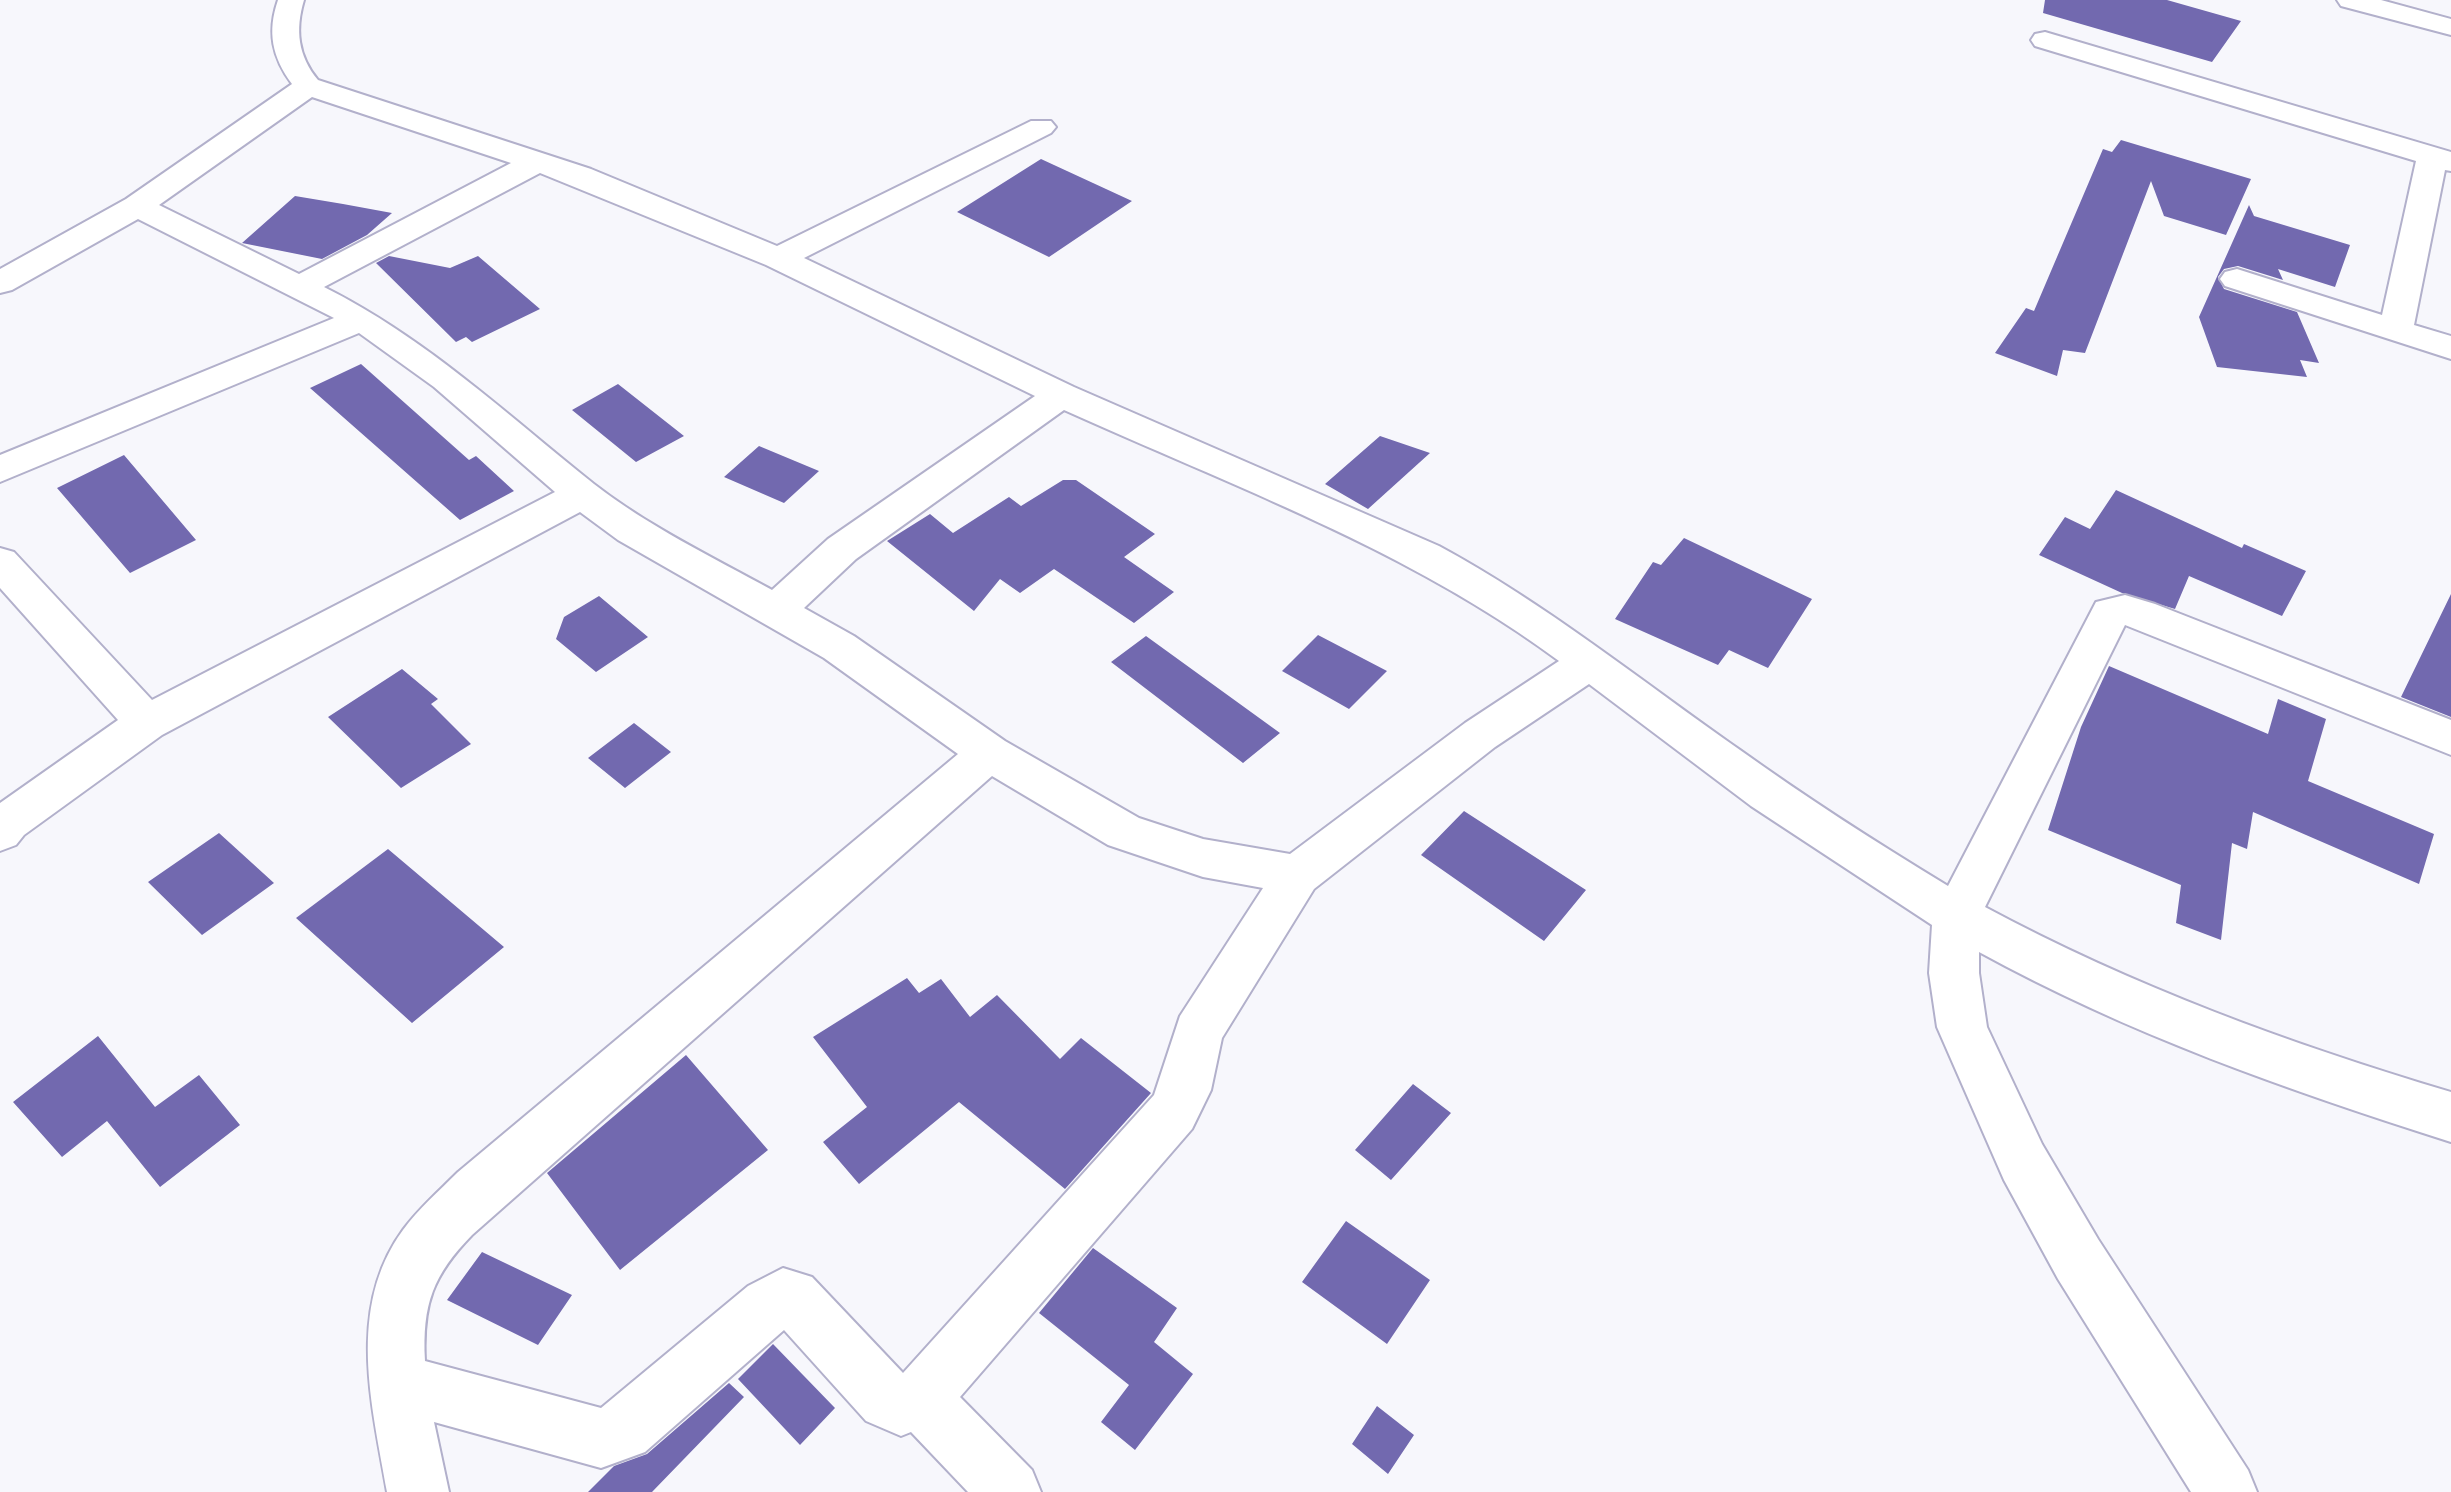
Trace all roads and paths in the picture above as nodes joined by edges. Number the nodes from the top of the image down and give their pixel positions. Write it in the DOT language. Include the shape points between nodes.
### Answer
graph roads {
  1 [pos="291,0"];
  2 [pos="2350,0"];
  3 [pos="2451,27"];
  4 [pos="2045,40"];
  5 [pos="308,86"];
  6 [pos="1041,127"];
  7 [pos="2442,160"];
  8 [pos="537,162"];
  9 [pos="137,206"];
  10 [pos="778,258"];
  11 [pos="2237,279"];
  12 [pos="0,283"];
  13 [pos="301,286"];
  14 [pos="362,319"];
  15 [pos="2396,330"];
  16 [pos="2451,348"];
  17 [pos="1061,395"];
  18 [pos="0,469"];
  19 [pos="582,494"];
  20 [pos="0,562"];
  21 [pos="776,610"];
  22 [pos="1589,662"];
  23 [pos="147,723"];
  24 [pos="2451,738"];
  25 [pos="989,753"];
  26 [pos="0,832"];
  27 [pos="1297,875"];
  28 [pos="1957,915"];
  29 [pos="2451,1117"];
  30 [pos="399,1383"];
  31 [pos="920,1398"];
  32 [pos="418,1492"];
  33 [pos="1010,1492"];
  34 [pos="2226,1492"];
  1 -- 5 [label="street" via="286,56"];
  2 -- 3 [label="street"];
  4 -- 7 [label="street"];
  5 -- 8 [label="street"];
  5 -- 9 [label="street"];
  6 -- 10 [label="street"];
  7 -- 15 [label="street"];
  8 -- 10 [label="street"];
  8 -- 13 [label="street"];
  9 -- 12 [label="street"];
  9 -- 13 [label="street"];
  10 -- 17 [label="street"];
  11 -- 15 [label="street"];
  13 -- 14 [label="street"];
  14 -- 18 [label="street"];
  14 -- 19 [label="street" via="447,379"];
  15 -- 16 [label="street"];
  17 -- 21 [label="street" via="842,549"];
  17 -- 22 [label="street" via="1425,556 1483,586"];
  19 -- 21 [label="street" via="632,530"];
  19 -- 23 [label="street"];
  20 -- 23 [label="street"];
  21 -- 25 [label="street" via="839,647"];
  22 -- 27 [label="street" via="1480,735"];
  22 -- 28 [label="street" via="1764,791"];
  23 -- 26 [label="street"];
  24 -- 28 [label="street" via="2141,615 2110,613"];
  25 -- 27 [label="street" via="1154,845"];
  25 -- 30 [label="street" via="477,1191 415,1260 395,1314"];
  27 -- 31 [label="street" via="1198,1032 1185,1090 1173,1112"];
  28 -- 29 [label="street" via="2072,975 2164,1014"];
  28 -- 34 [label="street" via="1954,973 1962,1027 2023,1162"];
  30 -- 31 [label="street" via="583,1434 612,1436 783,1296 792,1297 887,1400 901,1406"];
  30 -- 32 [label="street"];
  31 -- 33 [label="street"];
}
